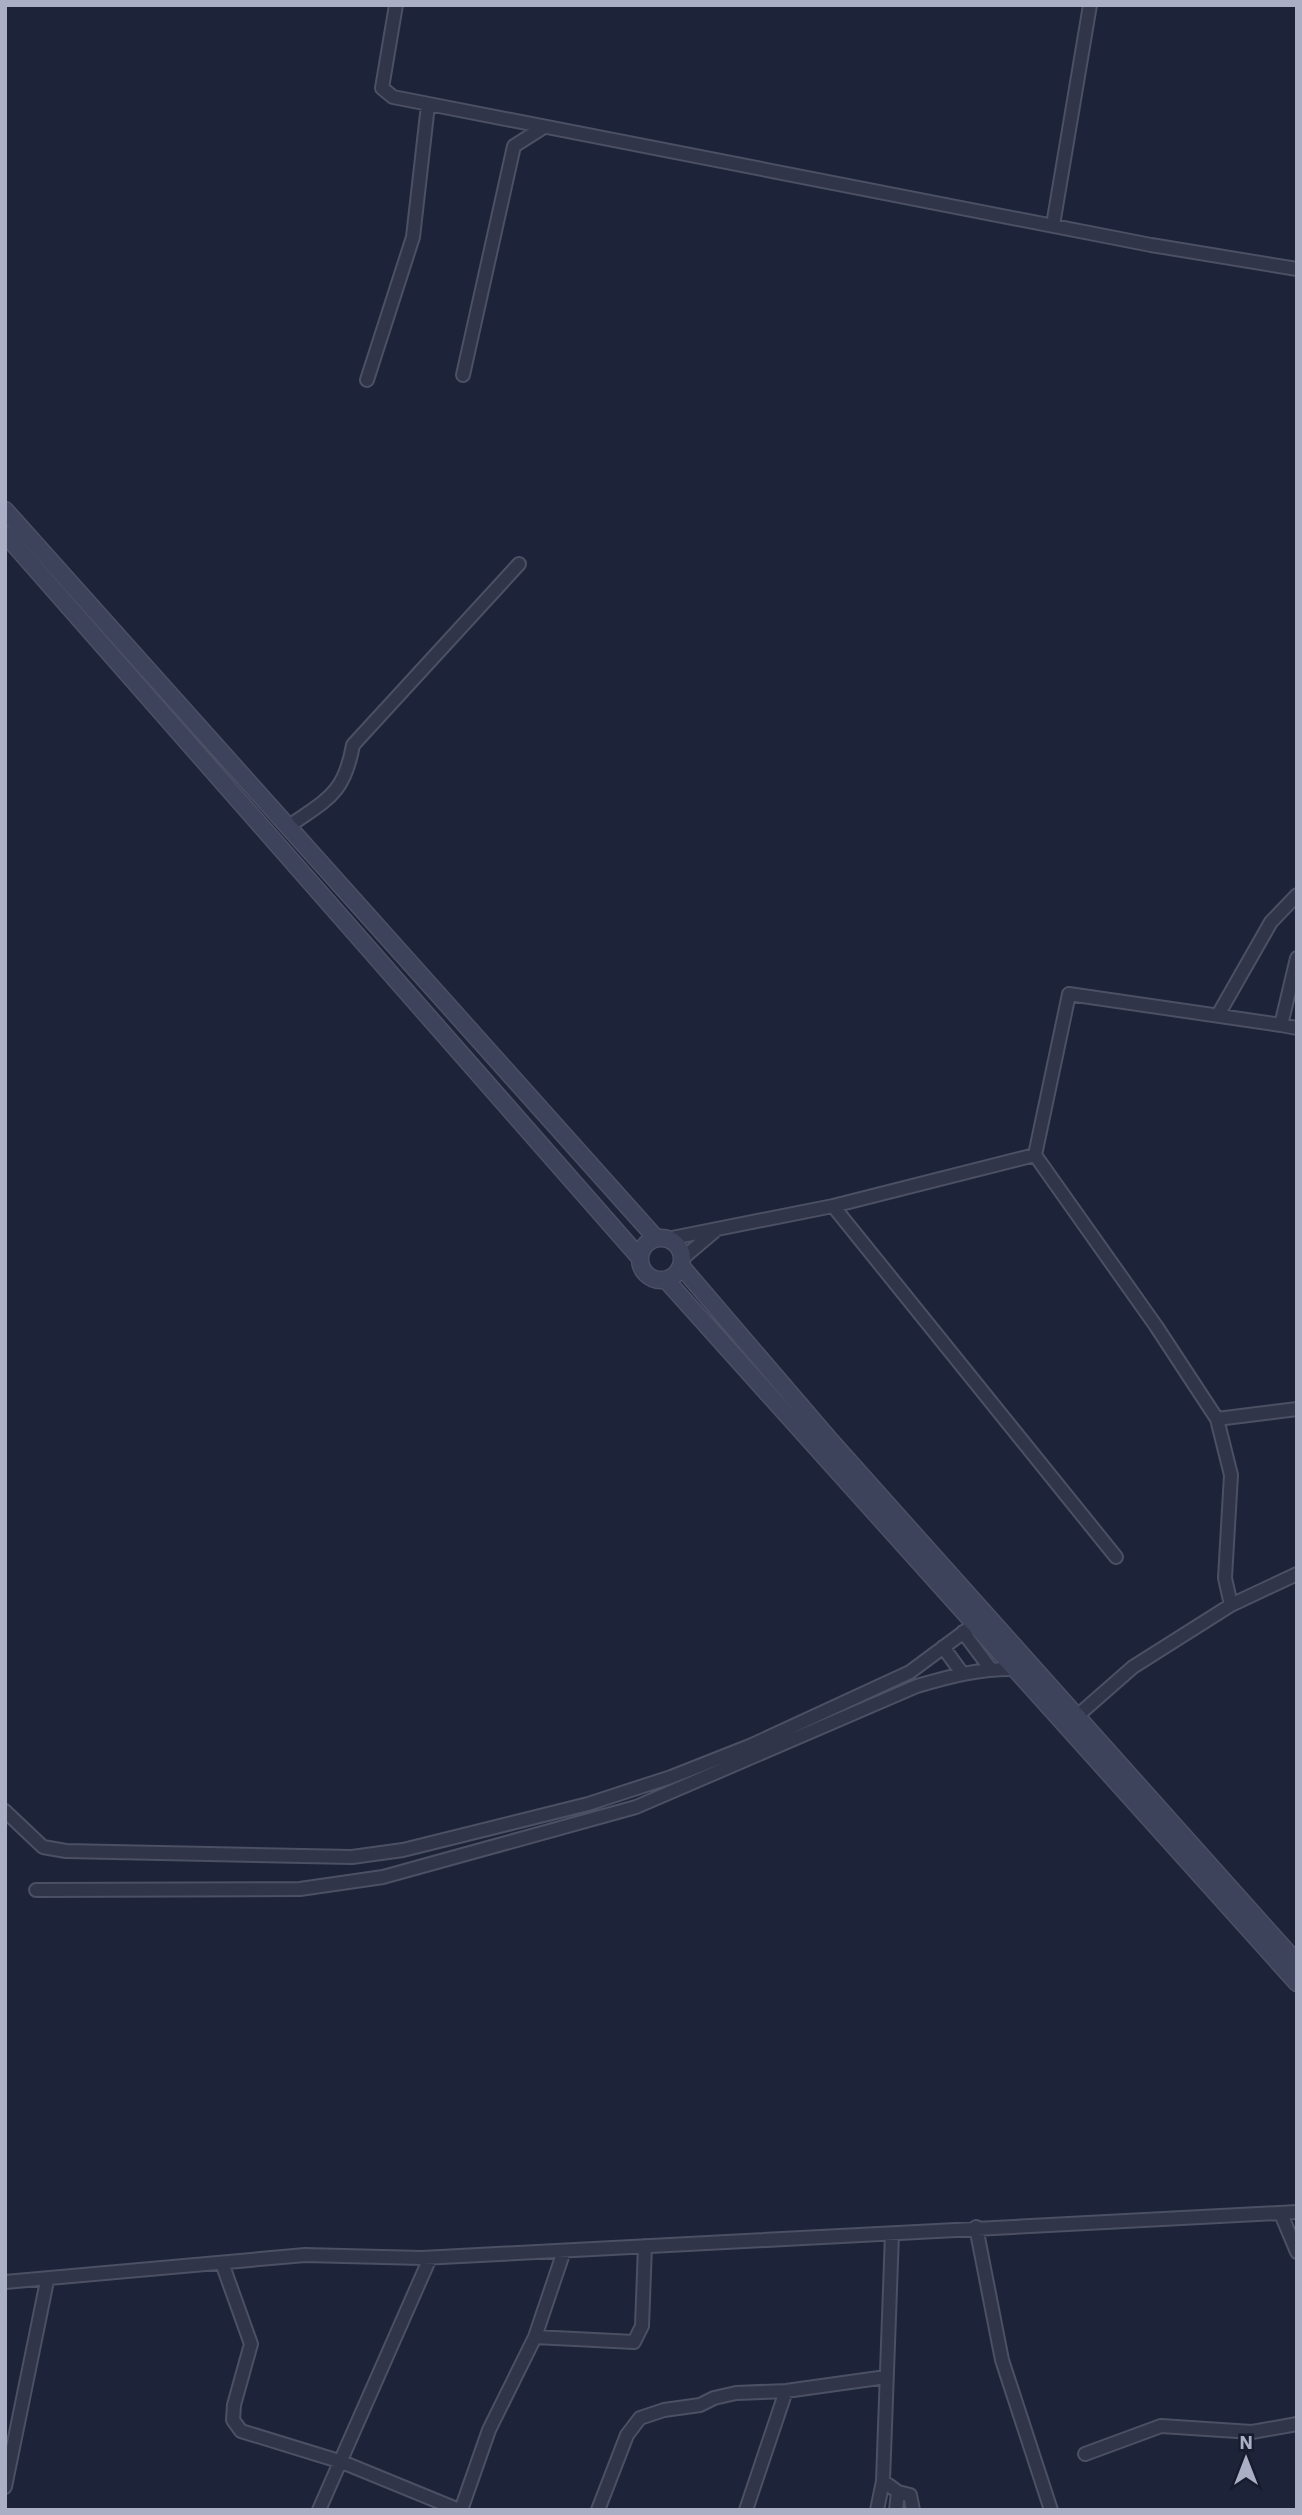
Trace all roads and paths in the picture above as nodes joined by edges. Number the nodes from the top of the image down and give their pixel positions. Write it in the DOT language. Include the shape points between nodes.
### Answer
graph roads {
  1 [pos="396,5"];
  2 [pos="1090,5"];
  3 [pos="428,105"];
  4 [pos="544,127"];
  5 [pos="1054,225"];
  6 [pos="1297,269"];
  7 [pos="463,375"];
  8 [pos="368,380"];
  9 [pos="5,510"];
  10 [pos="5,534"];
  11 [pos="519,564"];
  12 [pos="288,827"];
  13 [pos="1297,895"];
  14 [pos="1297,958"];
  15 [pos="1218,1015"];
  16 [pos="1281,1025"];
  17 [pos="1297,1028"];
  18 [pos="1035,1156"];
  19 [pos="833,1206"];
  20 [pos="716,1231"];
  21 [pos="662,1238"];
  22 [pos="640,1258"];
  23 [pos="682,1262"];
  24 [pos="666,1280"];
  25 [pos="1297,1409"];
  26 [pos="1217,1419"];
  27 [pos="1116,1557"];
  28 [pos="1297,1574"];
  29 [pos="1231,1605"];
  30 [pos="970,1628"];
  31 [pos="943,1647"];
  32 [pos="990,1668"];
  33 [pos="1017,1669"];
  34 [pos="962,1673"];
  35 [pos="1076,1717"];
  36 [pos="5,1811"];
  37 [pos="36,1890"];
  38 [pos="1297,1963"];
  39 [pos="1297,1983"];
  40 [pos="1297,2212"];
  41 [pos="1281,2214"];
  42 [pos="976,2227"];
  43 [pos="892,2234"];
  44 [pos="645,2246"];
  45 [pos="564,2251"];
  46 [pos="1297,2252"];
  47 [pos="430,2258"];
  48 [pos="222,2263"];
  49 [pos="47,2281"];
  50 [pos="5,2282"];
  51 [pos="536,2337"];
  52 [pos="886,2377"];
  53 [pos="786,2391"];
  54 [pos="1297,2424"];
  55 [pos="1084,2454"];
  56 [pos="342,2462"];
  57 [pos="883,2481"];
  58 [pos="5,2487"];
  59 [pos="898,2492"];
  60 [pos="319,2510"];
  61 [pos="460,2510"];
  62 [pos="598,2510"];
  63 [pos="746,2510"];
  64 [pos="877,2510"];
  65 [pos="896,2510"];
  66 [pos="914,2510"];
  67 [pos="1051,2510"];
  1 -- 3 [label="street" via="382,88 393,97"];
  2 -- 5 [label="street"];
  3 -- 4 [label="street"];
  3 -- 8 [label="street" via="413,237"];
  4 -- 5 [label="street"];
  4 -- 7 [label="street" via="514,146"];
  5 -- 6 [label="street"];
  9 -- 12 [label="street"];
  10 -- 22 [label="street"];
  11 -- 12 [label="street" via="353,745 348,772 336,793"];
  12 -- 21 [label="street"];
  13 -- 15 [label="street" via="1271,922"];
  14 -- 16 [label="street"];
  15 -- 16 [label="street"];
  15 -- 18 [label="street" via="1069,993"];
  16 -- 17 [label="street"];
  18 -- 19 [label="street"];
  18 -- 26 [label="street"];
  19 -- 20 [label="street"];
  19 -- 27 [label="street"];
  20 -- 21 [label="street"];
  20 -- 23 [label="street"];
  21 -- 22 [label="street" via="643,1247"];
  21 -- 23 [label="street" via="678,1246"];
  22 -- 24 [label="street" via="649,1277"];
  23 -- 24 [label="street"];
  23 -- 35 [label="street" via="718,1313"];
  24 -- 30 [label="street"];
  25 -- 26 [label="street"];
  26 -- 29 [label="street" via="1231,1475 1225,1578"];
  28 -- 29 [label="street"];
  29 -- 35 [label="street" via="1133,1667"];
  30 -- 31 [label="street"];
  30 -- 32 [label="street"];
  30 -- 33 [label="street"];
  31 -- 34 [label="street"];
  31 -- 36 [label="street" via="910,1672 671,1777 588,1804 403,1850 352,1857 66,1851 43,1847"];
  32 -- 33 [label="street"];
  32 -- 34 [label="street"];
  33 -- 39 [label="street"];
  34 -- 37 [label="street" via="917,1686 636,1807 383,1877 300,1889"];
  35 -- 38 [label="street"];
  40 -- 41 [label="street"];
  41 -- 42 [label="street"];
  41 -- 46 [label="street"];
  42 -- 43 [label="street"];
  42 -- 67 [label="street" via="1002,2360"];
  43 -- 44 [label="street"];
  43 -- 52 [label="street"];
  44 -- 45 [label="street"];
  44 -- 51 [label="street" via="642,2326 634,2342"];
  45 -- 47 [label="street"];
  45 -- 51 [label="street"];
  47 -- 48 [label="street" via="305,2255"];
  47 -- 56 [label="street"];
  48 -- 49 [label="street"];
  48 -- 56 [label="street" via="251,2344 233,2420 241,2431"];
  49 -- 50 [label="street"];
  49 -- 58 [label="street"];
  51 -- 61 [label="street" via="489,2430"];
  52 -- 53 [label="street"];
  52 -- 57 [label="street"];
  53 -- 62 [label="street" via="736,2393 640,2418 627,2435"];
  53 -- 63 [label="street"];
  54 -- 55 [label="street" via="1252,2432 1161,2426"];
  56 -- 60 [label="street"];
  56 -- 61 [label="street"];
  57 -- 59 [label="street"];
  57 -- 64 [label="street"];
  59 -- 65 [label="street"];
  59 -- 66 [label="street" via="909,2495"];
}
